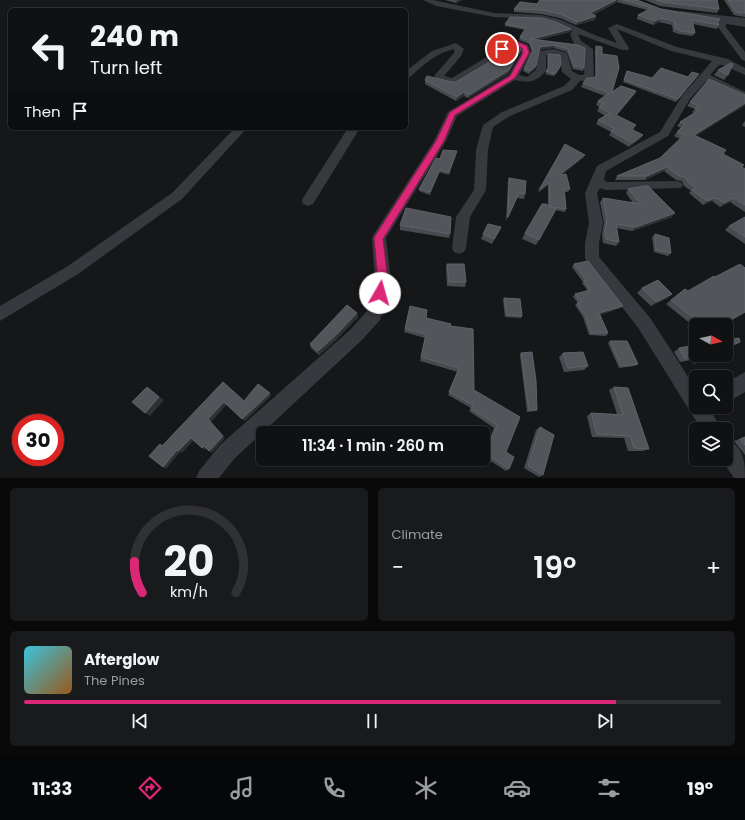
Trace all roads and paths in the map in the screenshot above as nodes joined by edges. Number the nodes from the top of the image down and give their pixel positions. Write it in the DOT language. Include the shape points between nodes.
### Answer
graph roads {
  1 [pos="427,0"];
  2 [pos="673,12"];
  3 [pos="723,19"];
  4 [pos="745,20"];
  5 [pos="745,26"];
  6 [pos="577,30"];
  7 [pos="745,58"];
  8 [pos="725,62"];
  9 [pos="745,66"];
  10 [pos="745,72"];
  11 [pos="408,74"];
  12 [pos="704,76"];
  13 [pos="513,77"];
  14 [pos="576,78"];
  15 [pos="745,96"];
  16 [pos="238,130"];
  17 [pos="353,130"];
  18 [pos="597,182"];
  19 [pos="677,185"];
  20 [pos="308,201"];
  21 [pos="459,248"];
  22 [pos="0,314"];
  23 [pos="745,382"];
  24 [pos="733,390"];
  25 [pos="689,393"];
  26 [pos="733,459"];
  27 [pos="745,476"];
  28 [pos="206,478"];
  1 -- 6 [label="street" via="494,15 541,17 559,21"];
  2 -- 3 [label="street"];
  3 -- 4 [label="street"];
  3 -- 5 [label="street"];
  3 -- 7 [label="street" via="721,26"];
  6 -- 8 [label="street" via="625,48 612,28 617,26 674,49"];
  6 -- 14 [label="street" via="574,34 577,42 589,49 589,78"];
  8 -- 9 [label="street"];
  8 -- 10 [label="street"];
  8 -- 12 [label="street" via="716,62"];
  11 -- 13 [label="street" via="425,59 445,48 456,46 460,49 458,54 439,76 443,80 454,81 498,54 506,45 518,44 524,47 526,53"];
  12 -- 15 [label="street"];
  12 -- 18 [label="street" via="686,98 664,134 601,169"];
  13 -- 14 [label="street" via="529,80 542,71 542,53 554,52 564,55 567,72"];
  13 -- 28 [label="street" via="452,114 440,141 379,238 383,281 374,315 356,336 227,452"];
  14 -- 21 [label="street" via="568,88 506,114 488,125 482,150 480,190 463,217"];
  16 -- 22 [label="street" via="177,196 73,270"];
  17 -- 20 [label="street"];
  18 -- 19 [label="street" via="606,186"];
  18 -- 25 [label="street" via="591,192 596,223 592,260 645,324"];
  23 -- 24 [label="street"];
  26 -- 27 [label="street"];
}
